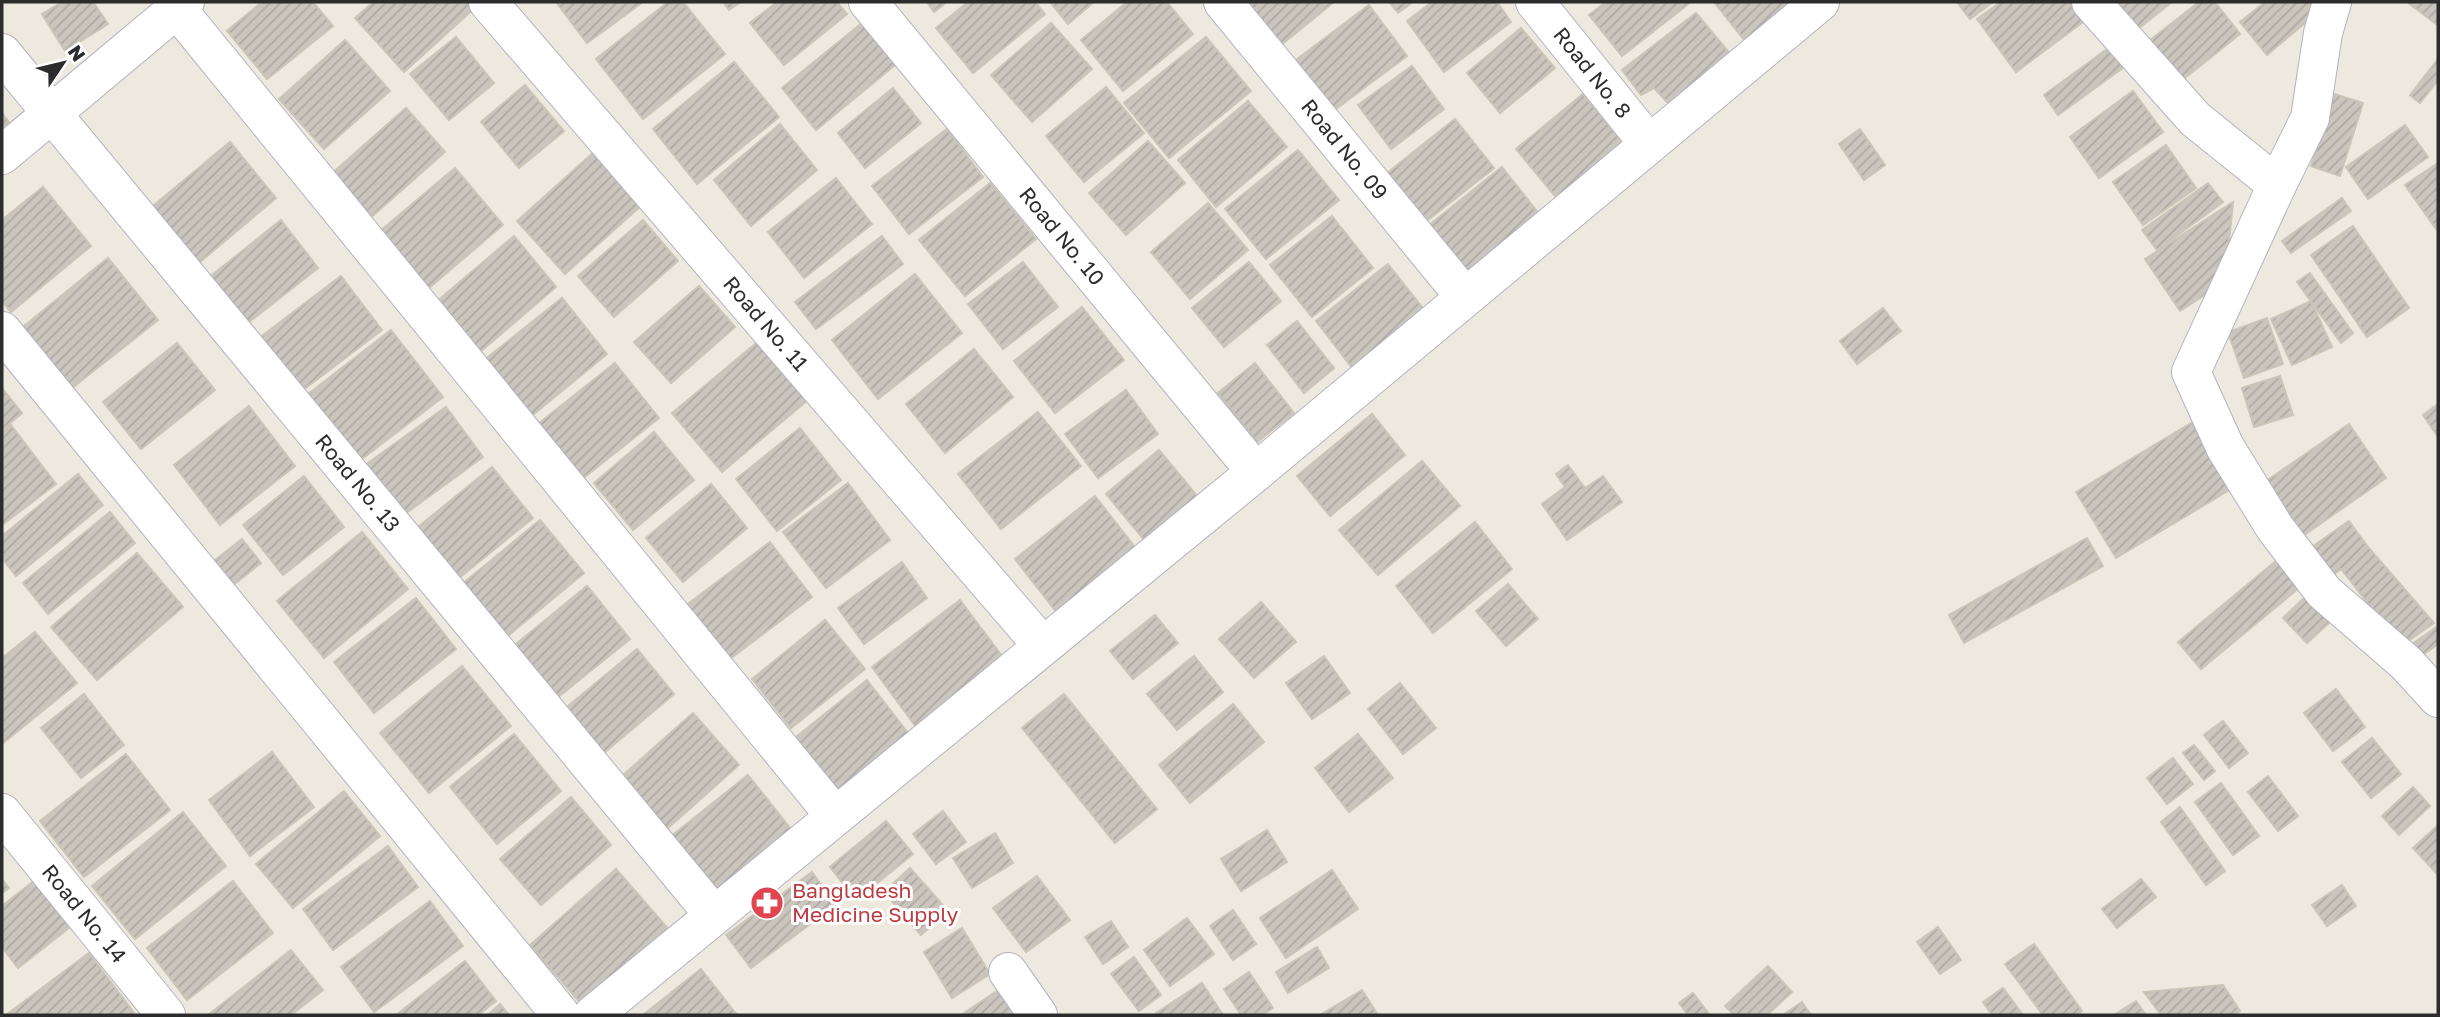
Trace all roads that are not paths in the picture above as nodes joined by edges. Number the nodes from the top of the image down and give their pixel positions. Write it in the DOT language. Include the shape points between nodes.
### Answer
graph roads {
  1 [pos="488,2"];
  2 [pos="868,2"];
  3 [pos="1223,2"];
  4 [pos="1535,2"];
  5 [pos="1820,2"];
  6 [pos="2091,2"];
  7 [pos="2332,2"];
  8 [pos="181,5"];
  9 [pos="2,53"];
  10 [pos="53,115"];
  11 [pos="1649,144"];
  12 [pos="2,155"];
  13 [pos="2277,185"];
  14 [pos="1465,298"];
  15 [pos="2,331"];
  16 [pos="1256,472"];
  17 [pos="1042,645"];
  18 [pos="2438,698"];
  19 [pos="2,813"];
  20 [pos="835,816"];
  21 [pos="714,915"];
  22 [pos="1008,972"];
  23 [pos="166,1015"];
  24 [pos="561,1015"];
  25 [pos="593,1015"];
  26 [pos="1038,1015"];
  1 -- 17 [label="street, Road No. 11"];
  2 -- 16 [label="street, Road No. 10"];
  3 -- 14 [label="street, Road No. 09"];
  4 -- 11 [label="street, Road No. 8"];
  5 -- 11 [label="street"];
  6 -- 13 [label="street" via="2195,119"];
  7 -- 13 [label="street" via="2310,118"];
  8 -- 10 [label="street"];
  8 -- 20 [label="street"];
  9 -- 10 [label="street, Road No. 13"];
  10 -- 12 [label="street"];
  10 -- 21 [label="street, Road No. 13"];
  11 -- 14 [label="street"];
  13 -- 18 [label="street" via="2192,372 2232,458 2275,528 2324,592 2406,663"];
  14 -- 16 [label="street"];
  15 -- 24 [label="street"];
  16 -- 17 [label="street"];
  17 -- 20 [label="street"];
  19 -- 23 [label="street, Road No. 14"];
  20 -- 21 [label="street"];
  21 -- 25 [label="street"];
  22 -- 26 [label="street"];
}
